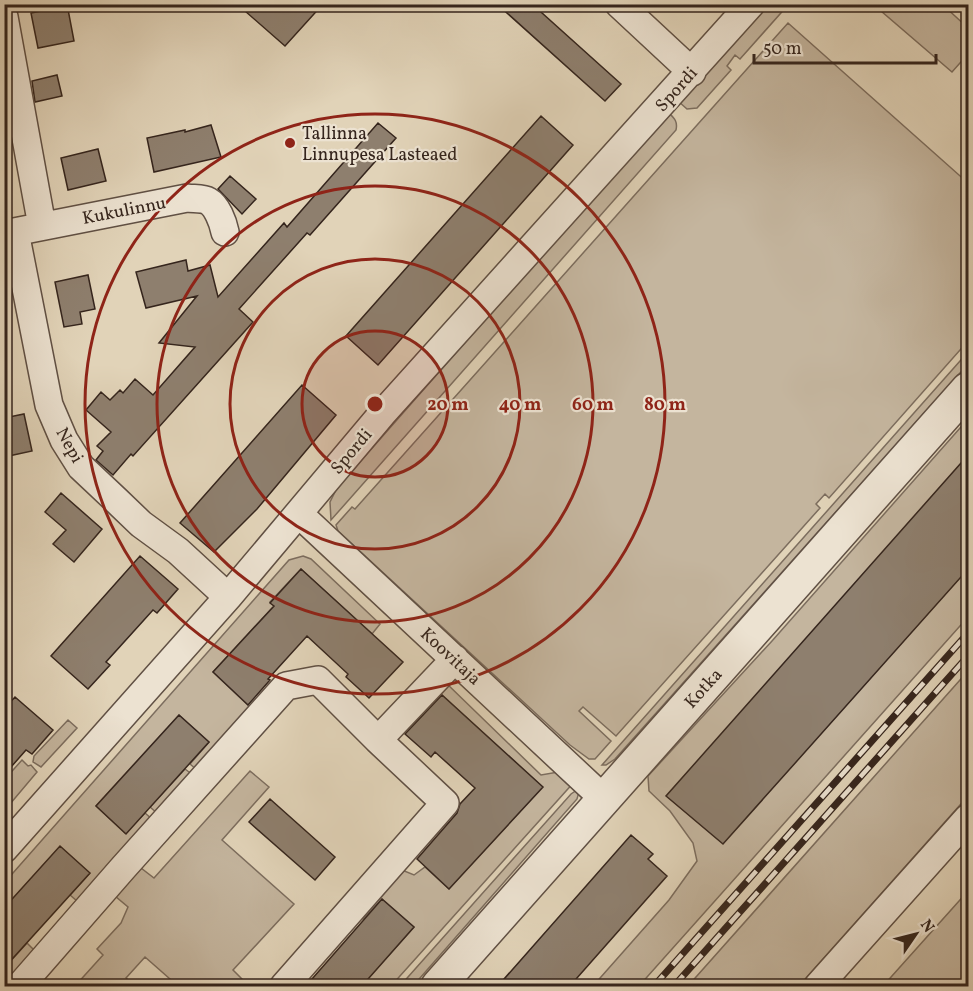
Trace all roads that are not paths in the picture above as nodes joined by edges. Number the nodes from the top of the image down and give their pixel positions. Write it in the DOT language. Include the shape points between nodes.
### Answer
graph roads {
  1 [pos="619,4"];
  2 [pos="752,4"];
  3 [pos="4,17"];
  4 [pos="692,72"];
  5 [pos="42,226"];
  6 [pos="225,232"];
  7 [pos="10,233"];
  8 [pos="969,389"];
  9 [pos="299,514"];
  10 [pos="228,597"];
  11 [pos="455,659"];
  12 [pos="378,740"];
  13 [pos="604,799"];
  14 [pos="969,818"];
  15 [pos="4,849"];
  16 [pos="20,987"];
  17 [pos="284,987"];
  18 [pos="438,987"];
  19 [pos="818,987"];
  1 -- 4 [label="street"];
  2 -- 4 [label="street, Spordi"];
  3 -- 5 [label="street"];
  4 -- 9 [label="street, Spordi" via="382,414"];
  5 -- 6 [label="street, Kukulinnu" via="187,198 207,201 216,210"];
  5 -- 7 [label="street, Kukulinnu"];
  7 -- 10 [label="street, Nepi" via="49,405 64,440 81,467"];
  8 -- 13 [label="street, Kotka"];
  9 -- 10 [label="street, Spordi"];
  9 -- 11 [label="street, Koovitaja"];
  10 -- 15 [label="street, Spordi"];
  11 -- 12 [label="street"];
  11 -- 13 [label="street, Koovitaja"];
  12 -- 16 [label="street" via="318,680 286,686"];
  12 -- 17 [label="street" via="445,802"];
  13 -- 18 [label="street, Kotka"];
  14 -- 19 [label="street"];
}
